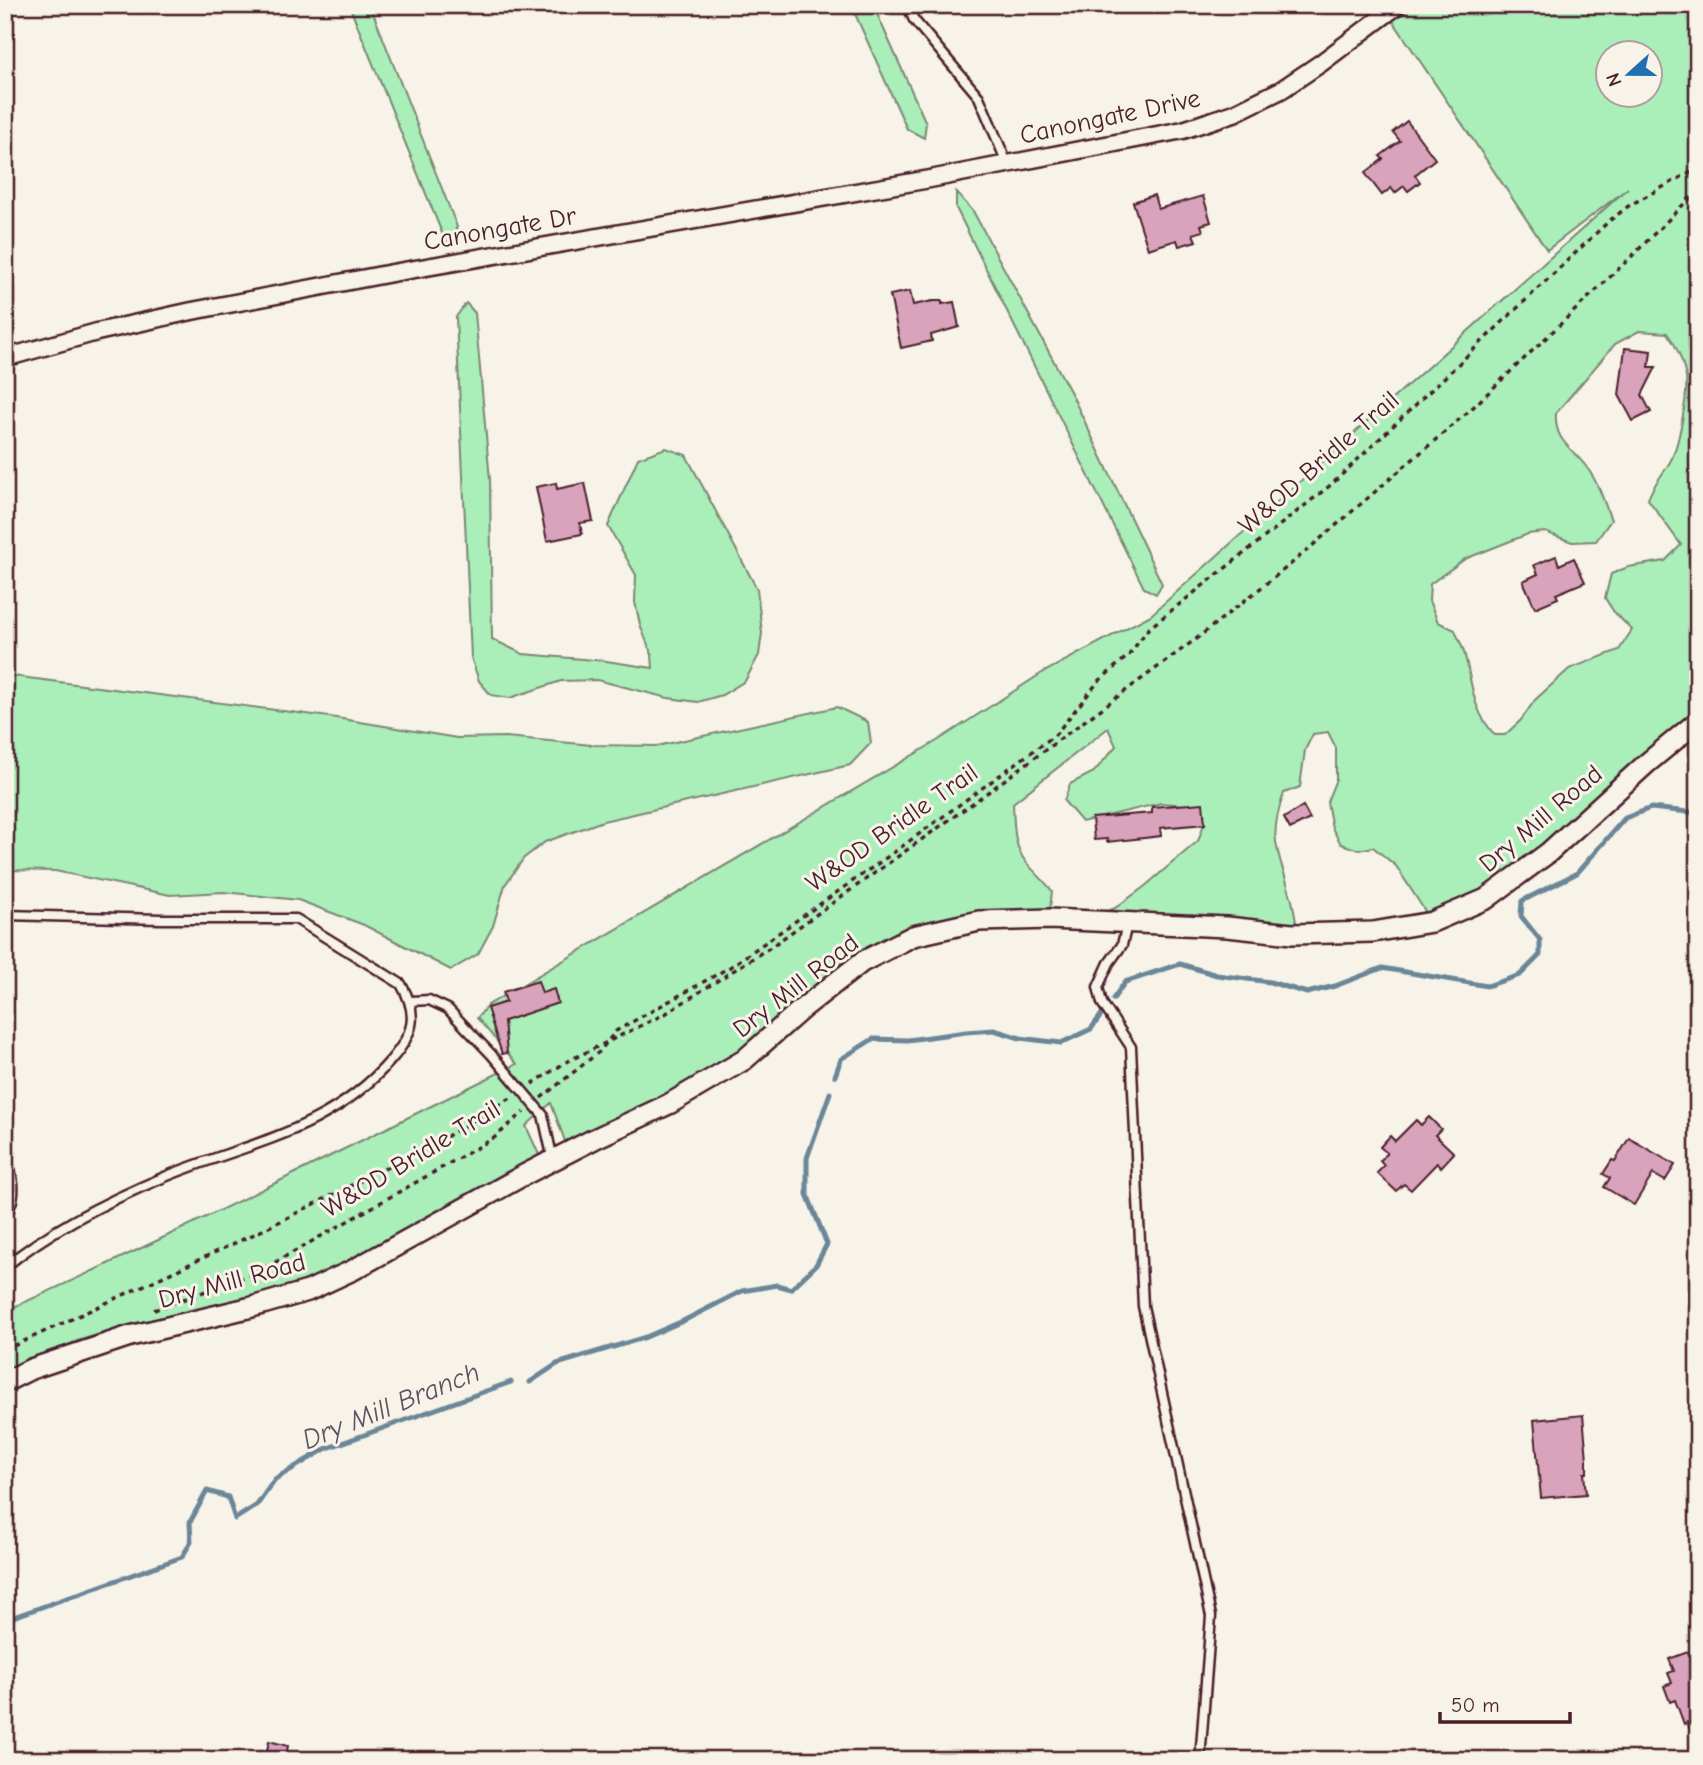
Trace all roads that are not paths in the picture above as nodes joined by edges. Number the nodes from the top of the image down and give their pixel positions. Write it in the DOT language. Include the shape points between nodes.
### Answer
graph roads {
  1 [pos="907,5"];
  2 [pos="1398,5"];
  3 [pos="1007,163"];
  4 [pos="5,358"];
  5 [pos="1698,721"];
  6 [pos="5,915"];
  7 [pos="1127,924"];
  8 [pos="411,1001"];
  9 [pos="5,1154"];
  10 [pos="554,1160"];
  11 [pos="5,1216"];
  12 [pos="5,1267"];
  13 [pos="5,1382"];
  14 [pos="1200,1760"];
  1 -- 3 [label="lane" via="914,20 979,97"];
  2 -- 3 [label="street, Canongate Drive" via="1302,78 1234,113 1184,130"];
  3 -- 4 [label="street, Canongate Dr" via="205,309"];
  5 -- 7 [label="street, Dry Mill Road" via="1538,861 1486,899 1432,922 1373,932 1292,934"];
  6 -- 8 [label="lane" via="296,919 401,984"];
  7 -- 10 [label="street, Dry Mill Road" via="1060,918 979,921 914,936 862,962 744,1060 669,1104"];
  7 -- 14 [label="lane" via="1122,945 1098,987 1102,1003 1131,1047 1143,1306 1211,1616"];
  8 -- 10 [label="lane" via="429,1000 448,1009 534,1103 543,1115"];
  8 -- 12 [label="lane" via="413,1018 399,1050 364,1089 333,1110 283,1135 124,1196 55,1233"];
  9 -- 11 [label="lane" via="15,1180 13,1204"];
  10 -- 13 [label="street, Dry Mill Road" via="308,1291 130,1336 31,1368"];
}
